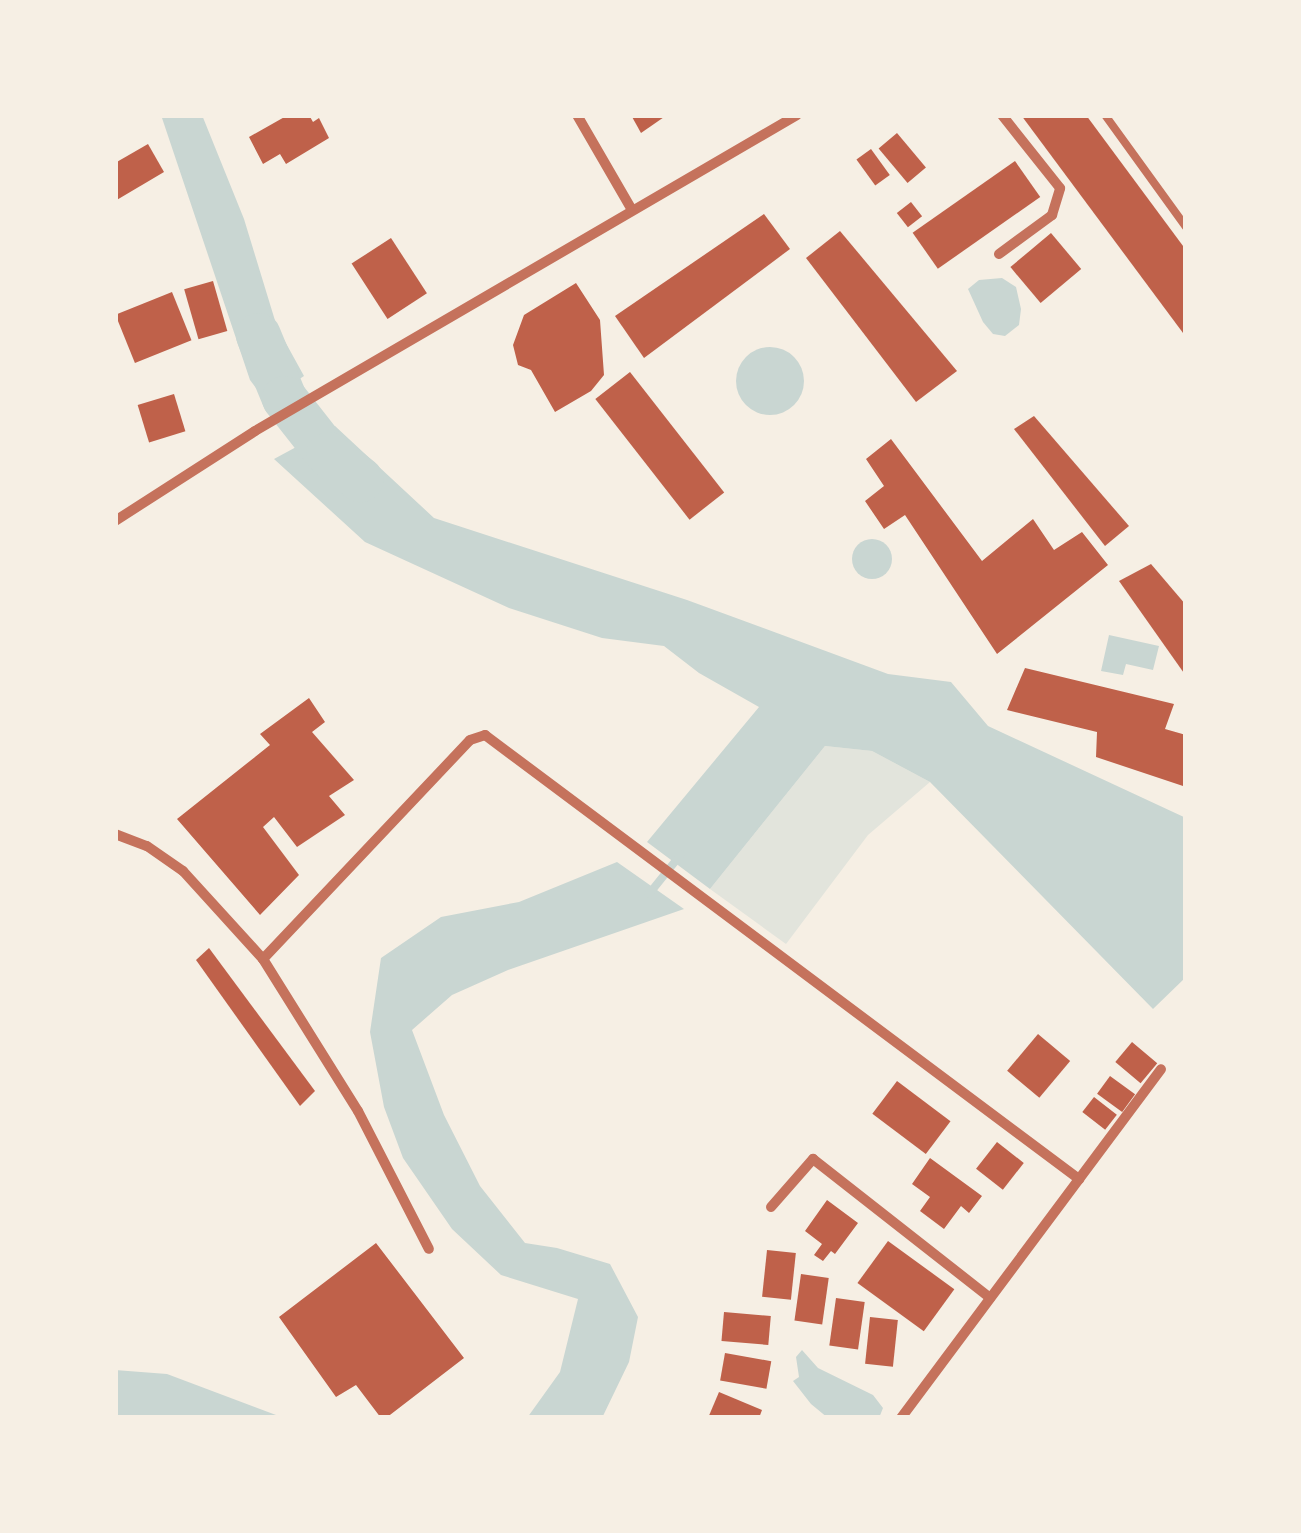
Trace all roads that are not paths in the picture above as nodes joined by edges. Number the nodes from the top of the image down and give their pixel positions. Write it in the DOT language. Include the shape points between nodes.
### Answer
graph roads {
  1 [pos="577,115"];
  2 [pos="797,115"];
  3 [pos="1002,115"];
  4 [pos="1104,115"];
  5 [pos="632,210"];
  6 [pos="1186,227"];
  7 [pos="999,254"];
  8 [pos="115,521"];
  9 [pos="115,834"];
  10 [pos="263,959"];
  11 [pos="1160,1070"];
  12 [pos="1079,1179"];
  13 [pos="771,1207"];
  14 [pos="429,1249"];
  15 [pos="990,1298"];
  16 [pos="901,1418"];
  1 -- 5 [label="street"];
  2 -- 5 [label="street"];
  3 -- 7 [label="street" via="1060,188 1052,215"];
  4 -- 6 [label="lane"];
  5 -- 8 [label="street"];
  9 -- 10 [label="street" via="182,871"];
  10 -- 12 [label="street" via="478,736 495,739"];
  10 -- 14 [label="street" via="358,1111"];
  11 -- 12 [label="street"];
  12 -- 15 [label="street"];
  13 -- 15 [label="street" via="813,1159"];
  15 -- 16 [label="street"];
}
